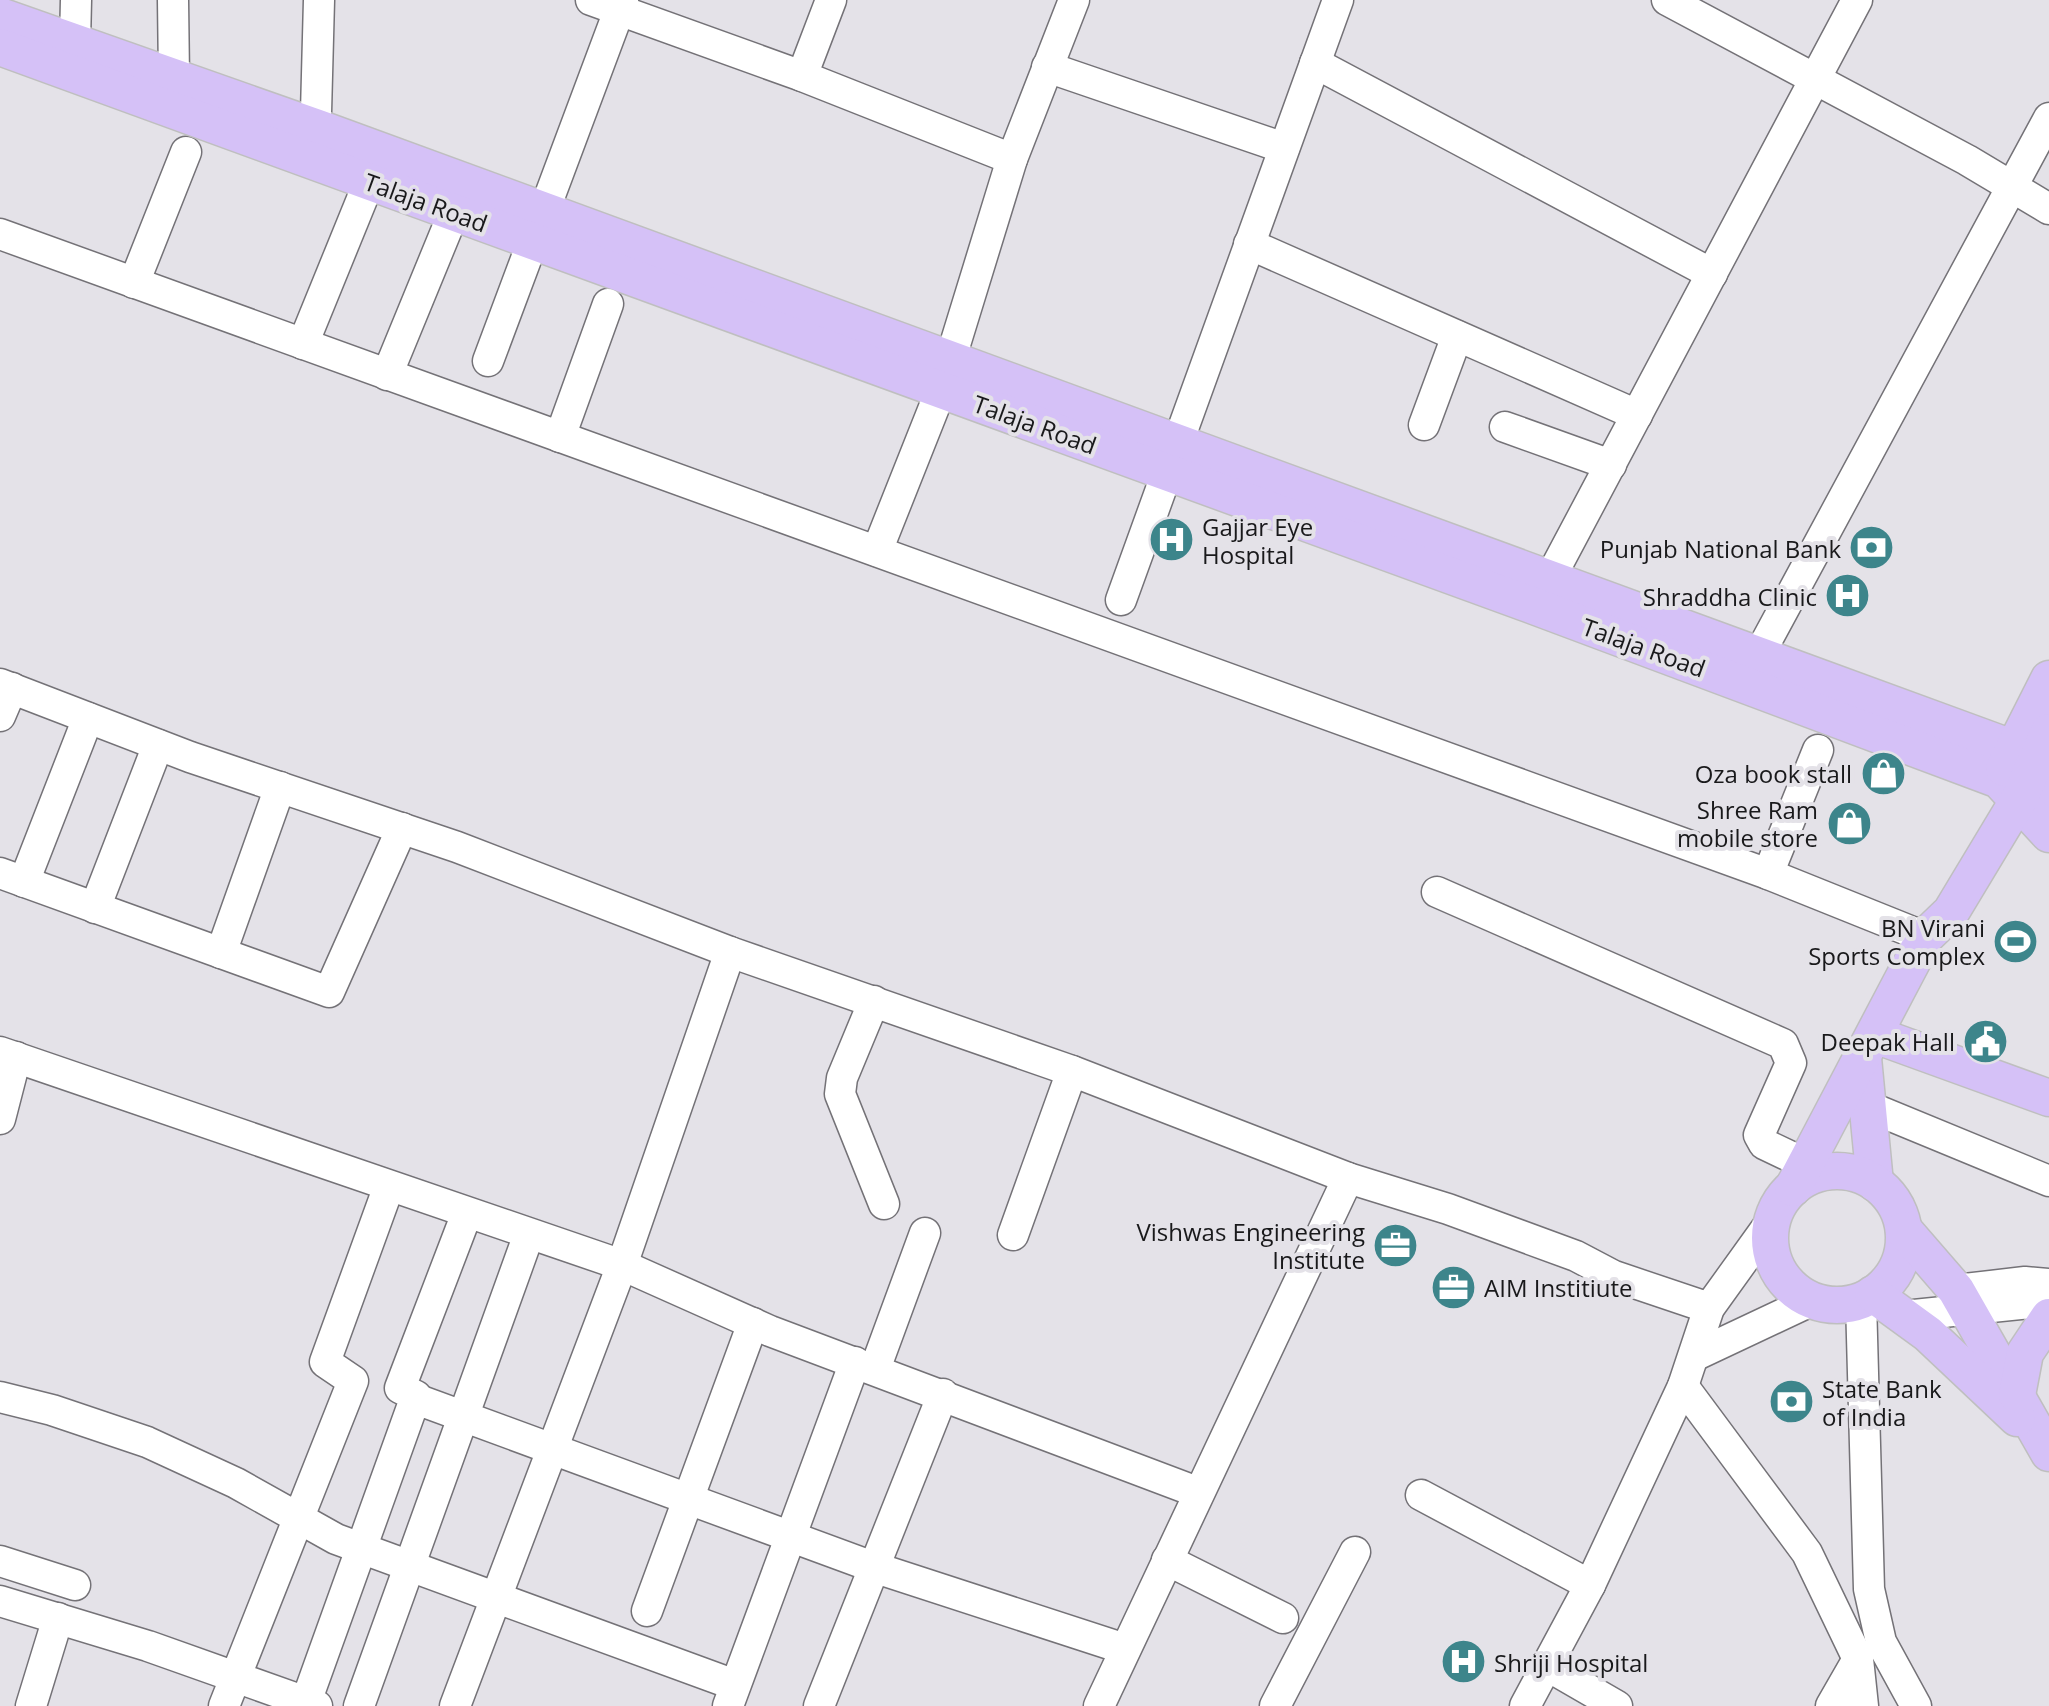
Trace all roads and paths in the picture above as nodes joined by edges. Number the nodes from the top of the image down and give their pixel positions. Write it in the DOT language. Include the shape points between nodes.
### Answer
graph roads {
  1 [pos="76,0"];
  2 [pos="173,0"];
  3 [pos="319,0"];
  4 [pos="591,0"];
  5 [pos="831,0"];
  6 [pos="1074,0"];
  7 [pos="1338,0"];
  8 [pos="1667,0"];
  9 [pos="1857,0"];
  10 [pos="622,5"];
  11 [pos="0,16"];
  12 [pos="75,42"];
  13 [pos="0,47"];
  14 [pos="1315,63"];
  15 [pos="1047,67"];
  16 [pos="802,76"];
  17 [pos="174,77"];
  18 [pos="1815,79"];
  19 [pos="2049,118"];
  20 [pos="316,144"];
  21 [pos="1284,148"];
  22 [pos="186,152"];
  23 [pos="1012,159"];
  24 [pos="369,182"];
  25 [pos="2012,186"];
  26 [pos="2049,209"];
  27 [pos="454,212"];
  28 [pos="540,226"];
  29 [pos="0,234"];
  30 [pos="1249,244"];
  31 [pos="1712,274"];
  32 [pos="134,283"];
  33 [pos="608,304"];
  34 [pos="1457,336"];
  35 [pos="303,344"];
  36 [pos="488,361"];
  37 [pos="387,375"];
  38 [pos="946,376"];
  39 [pos="1637,415"];
  40 [pos="1424,425"];
  41 [pos="1505,427"];
  42 [pos="560,437"];
  43 [pos="1171,457"];
  44 [pos="1611,465"];
  45 [pos="877,551"];
  46 [pos="1542,592"];
  47 [pos="1121,600"];
  48 [pos="1750,669"];
  49 [pos="2049,679"];
  50 [pos="6,686"];
  51 [pos="0,716"];
  52 [pos="88,718"];
  53 [pos="2049,732"];
  54 [pos="158,745"];
  55 [pos="1818,750"];
  56 [pos="2022,777"];
  57 [pos="280,787"];
  58 [pos="402,828"];
  59 [pos="2049,834"];
  60 [pos="1768,874"];
  61 [pos="12,878"];
  62 [pos="1437,892"];
  63 [pos="95,908"];
  64 [pos="1928,933"];
  65 [pos="730,952"];
  66 [pos="221,953"];
  67 [pos="874,1001"];
  68 [pos="1869,1046"];
  69 [pos="8,1054"];
  70 [pos="1072,1071"];
  71 [pos="2049,1098"];
  72 [pos="1867,1106"];
  73 [pos="0,1119"];
  74 [pos="1800,1176"];
  75 [pos="1348,1178"];
  76 [pos="2049,1181"];
  77 [pos="1875,1183"];
  78 [pos="389,1186"];
  79 [pos="884,1204"];
  80 [pos="467,1213"];
  81 [pos="1773,1219"];
  82 [pos="1904,1230"];
  83 [pos="925,1233"];
  84 [pos="529,1234"];
  85 [pos="1013,1235"];
  86 [pos="622,1265"];
  87 [pos="2049,1284"];
  88 [pos="1867,1297"];
  89 [pos="1813,1300"];
  90 [pos="1963,1301"];
  91 [pos="2049,1301"];
  92 [pos="1709,1308"];
  93 [pos="1904,1316"];
  94 [pos="2049,1317"];
  95 [pos="753,1323"];
  96 [pos="1694,1356"];
  97 [pos="865,1366"];
  98 [pos="1683,1386"];
  99 [pos="943,1394"];
  100 [pos="2017,1395"];
  101 [pos="0,1397"];
  102 [pos="416,1399"];
  103 [pos="464,1416"];
  104 [pos="553,1448"];
  105 [pos="2047,1449"];
  106 [pos="1197,1492"];
  107 [pos="1421,1495"];
  108 [pos="689,1499"];
  109 [pos="300,1519"];
  110 [pos="792,1537"];
  111 [pos="362,1548"];
  112 [pos="1355,1552"];
  113 [pos="1167,1560"];
  114 [pos="0,1561"];
  115 [pos="408,1564"];
  116 [pos="876,1568"];
  117 [pos="75,1585"];
  118 [pos="1590,1585"];
  119 [pos="496,1598"];
  120 [pos="0,1601"];
  121 [pos="647,1611"];
  122 [pos="58,1618"];
  123 [pos="1283,1618"];
  124 [pos="1125,1649"];
  125 [pos="1858,1659"];
  126 [pos="1546,1665"];
  127 [pos="235,1677"];
  128 [pos="732,1696"];
  129 [pos="312,1704"];
  130 [pos="31,1706"];
  131 [pos="224,1706"];
  132 [pos="359,1706"];
  133 [pos="455,1706"];
  134 [pos="819,1706"];
  135 [pos="1099,1706"];
  136 [pos="1275,1706"];
  137 [pos="1525,1706"];
  138 [pos="1617,1706"];
  139 [pos="1831,1706"];
  140 [pos="1863,1706"];
  141 [pos="1916,1706"];
  1 -- 12 [label="street"];
  2 -- 17 [label="street"];
  3 -- 20 [label="street"];
  4 -- 10 [label="street"];
  5 -- 16 [label="street"];
  6 -- 15 [label="street"];
  7 -- 14 [label="street"];
  8 -- 18 [label="street"];
  9 -- 18 [label="street"];
  10 -- 16 [label="street"];
  10 -- 28 [label="street"];
  11 -- 12 [label="main road, Talaja Road"];
  12 -- 17 [label="main road, Talaja Road"];
  13 -- 20 [label="main road, Talaja Road"];
  14 -- 21 [label="street"];
  14 -- 31 [label="street"];
  15 -- 21 [label="street"];
  15 -- 23 [label="street"];
  16 -- 23 [label="street"];
  17 -- 20 [label="main road, Talaja Road"];
  18 -- 25 [label="street"];
  18 -- 31 [label="street"];
  19 -- 25 [label="street"];
  20 -- 24 [label="main road, Talaja Road"];
  20 -- 28 [label="main road, Talaja Road"];
  21 -- 30 [label="street"];
  22 -- 32 [label="street"];
  23 -- 38 [label="street"];
  24 -- 27 [label="main road, Talaja Road"];
  24 -- 35 [label="street"];
  25 -- 26 [label="street"];
  25 -- 48 [label="street"];
  27 -- 28 [label="main road, Talaja Road"];
  27 -- 37 [label="street"];
  28 -- 36 [label="street"];
  28 -- 38 [label="main road, Talaja Road"];
  29 -- 32 [label="street"];
  30 -- 34 [label="street"];
  30 -- 43 [label="street"];
  31 -- 39 [label="street"];
  32 -- 35 [label="street"];
  33 -- 42 [label="street"];
  34 -- 39 [label="street"];
  34 -- 40 [label="street"];
  35 -- 37 [label="street"];
  37 -- 42 [label="street"];
  38 -- 43 [label="main road, Talaja Road"];
  38 -- 45 [label="street"];
  39 -- 44 [label="street"];
  41 -- 44 [label="street"];
  42 -- 45 [label="street"];
  43 -- 46 [label="main road, Talaja Road"];
  43 -- 47 [label="street"];
  44 -- 46 [label="street"];
  45 -- 60 [label="street"];
  46 -- 48 [label="main road, Talaja Road"];
  48 -- 56 [label="main road, Talaja Road"];
  49 -- 56 [label="main road"];
  50 -- 51 [label="street"];
  50 -- 52 [label="street"];
  52 -- 54 [label="street"];
  52 -- 61 [label="street"];
  53 -- 56 [label="main road"];
  54 -- 57 [label="street"];
  54 -- 63 [label="street"];
  55 -- 60 [label="street"];
  56 -- 59 [label="main road, Talaja Road"];
  56 -- 64 [label="main road" via="1951,912"];
  57 -- 58 [label="street"];
  57 -- 66 [label="street"];
  58 -- 65 [label="street"];
  58 -- 66 [label="street" via="329,992"];
  60 -- 64 [label="street"];
  61 -- 63 [label="street"];
  62 -- 74 [label="street" via="1783,1044 1791,1063 1759,1135"];
  63 -- 66 [label="street"];
  64 -- 68 [label="main road"];
  65 -- 67 [label="street"];
  65 -- 86 [label="street"];
  67 -- 70 [label="street"];
  67 -- 79 [label="street" via="840,1094"];
  68 -- 71 [label="main road"];
  68 -- 72 [label="main road"];
  68 -- 74 [label="main road"];
  69 -- 73 [label="street"];
  69 -- 78 [label="street"];
  70 -- 75 [label="street"];
  70 -- 85 [label="street"];
  72 -- 76 [label="street"];
  72 -- 77 [label="main road"];
  74 -- 77 [label="main road" via="1843,1170"];
  74 -- 81 [label="main road"];
  75 -- 92 [label="street" via="1448,1209"];
  75 -- 106 [label="street"];
  77 -- 82 [label="main road" via="1898,1208"];
  78 -- 80 [label="street"];
  78 -- 109 [label="street" via="325,1362 353,1381"];
  80 -- 84 [label="street"];
  80 -- 102 [label="street" via="400,1388"];
  81 -- 89 [label="main road" via="1774,1261 1784,1279"];
  81 -- 92 [label="street"];
  82 -- 88 [label="main road" via="1903,1253 1894,1274"];
  82 -- 90 [label="main road"];
  83 -- 97 [label="street"];
  84 -- 86 [label="street"];
  84 -- 103 [label="street"];
  86 -- 95 [label="street"];
  86 -- 104 [label="street"];
  87 -- 90 [label="street" via="2025,1282"];
  88 -- 89 [label="main road" via="1840,1305"];
  88 -- 93 [label="main road"];
  88 -- 141 [label="street" via="1869,1589 1881,1642"];
  89 -- 96 [label="street"];
  90 -- 91 [label="street"];
  90 -- 93 [label="street"];
  90 -- 100 [label="main road"];
  92 -- 96 [label="street"];
  93 -- 105 [label="main road"];
  94 -- 100 [label="main road" via="2025,1353"];
  95 -- 97 [label="street"];
  95 -- 108 [label="street"];
  96 -- 98 [label="street"];
  97 -- 99 [label="street"];
  97 -- 110 [label="street"];
  98 -- 118 [label="street"];
  98 -- 125 [label="street" via="1807,1553"];
  99 -- 106 [label="street"];
  99 -- 116 [label="street"];
  100 -- 105 [label="main road"];
  101 -- 109 [label="street" via="147,1442"];
  102 -- 103 [label="street"];
  102 -- 111 [label="street"];
  103 -- 104 [label="street"];
  103 -- 115 [label="street"];
  104 -- 108 [label="street"];
  104 -- 119 [label="street"];
  106 -- 113 [label="street"];
  107 -- 118 [label="street"];
  108 -- 110 [label="street"];
  108 -- 121 [label="street"];
  109 -- 111 [label="street"];
  109 -- 127 [label="street"];
  110 -- 116 [label="street"];
  110 -- 128 [label="street"];
  111 -- 115 [label="street"];
  111 -- 129 [label="street"];
  112 -- 136 [label="street"];
  113 -- 123 [label="street"];
  113 -- 124 [label="street"];
  114 -- 117 [label="street"];
  115 -- 119 [label="street"];
  115 -- 132 [label="street"];
  116 -- 124 [label="street"];
  116 -- 134 [label="street"];
  118 -- 126 [label="street"];
  119 -- 128 [label="street"];
  119 -- 133 [label="street"];
  120 -- 122 [label="street"];
  122 -- 127 [label="street"];
  122 -- 130 [label="street"];
  124 -- 135 [label="street"];
  125 -- 139 [label="street"];
  125 -- 140 [label="street"];
  126 -- 137 [label="street"];
  126 -- 138 [label="street"];
  127 -- 129 [label="street"];
  127 -- 131 [label="street"];
}
